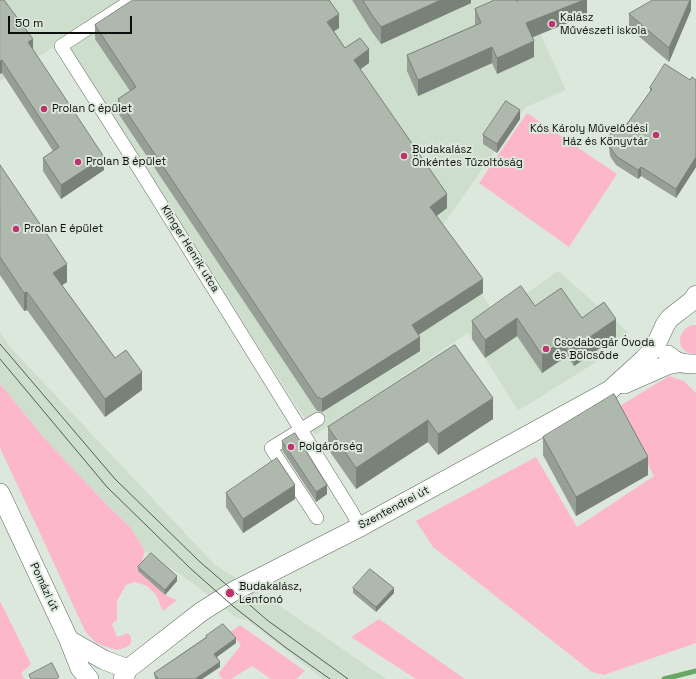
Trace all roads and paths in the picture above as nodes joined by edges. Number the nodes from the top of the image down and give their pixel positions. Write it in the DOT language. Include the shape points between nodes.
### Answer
graph roads {
  1 [pos="132,0"];
  2 [pos="696,295"];
  3 [pos="688,310"];
  4 [pos="662,333"];
  5 [pos="689,366"];
  6 [pos="610,390"];
  7 [pos="318,419"];
  8 [pos="301,429"];
  9 [pos="0,493"];
  10 [pos="317,518"];
  11 [pos="360,527"];
  12 [pos="69,640"];
  13 [pos="124,676"];
  14 [pos="89,679"];
  1 -- 8 [label="street, Klinger Henrik utca" via="61,46"];
  2 -- 3 [label="main road, Szentendrei út"];
  3 -- 4 [label="main road, Szentendrei út" via="670,318"];
  4 -- 5 [label="main road" via="663,344 669,356"];
  4 -- 6 [label="main road, Szentendrei út" via="655,347"];
  5 -- 6 [label="main road" via="667,365"];
  6 -- 11 [label="main road, Szentendrei út"];
  7 -- 8 [label="street"];
  8 -- 10 [label="street" via="271,448"];
  8 -- 11 [label="street, Klinger Henrik utca"];
  9 -- 12 [label="main road, Pomázi út"];
  11 -- 13 [label="main road, Szentendrei út" via="223,597"];
  12 -- 13 [label="main road" via="108,662"];
  12 -- 14 [label="main road, Pomázi út" via="80,668"];
}
